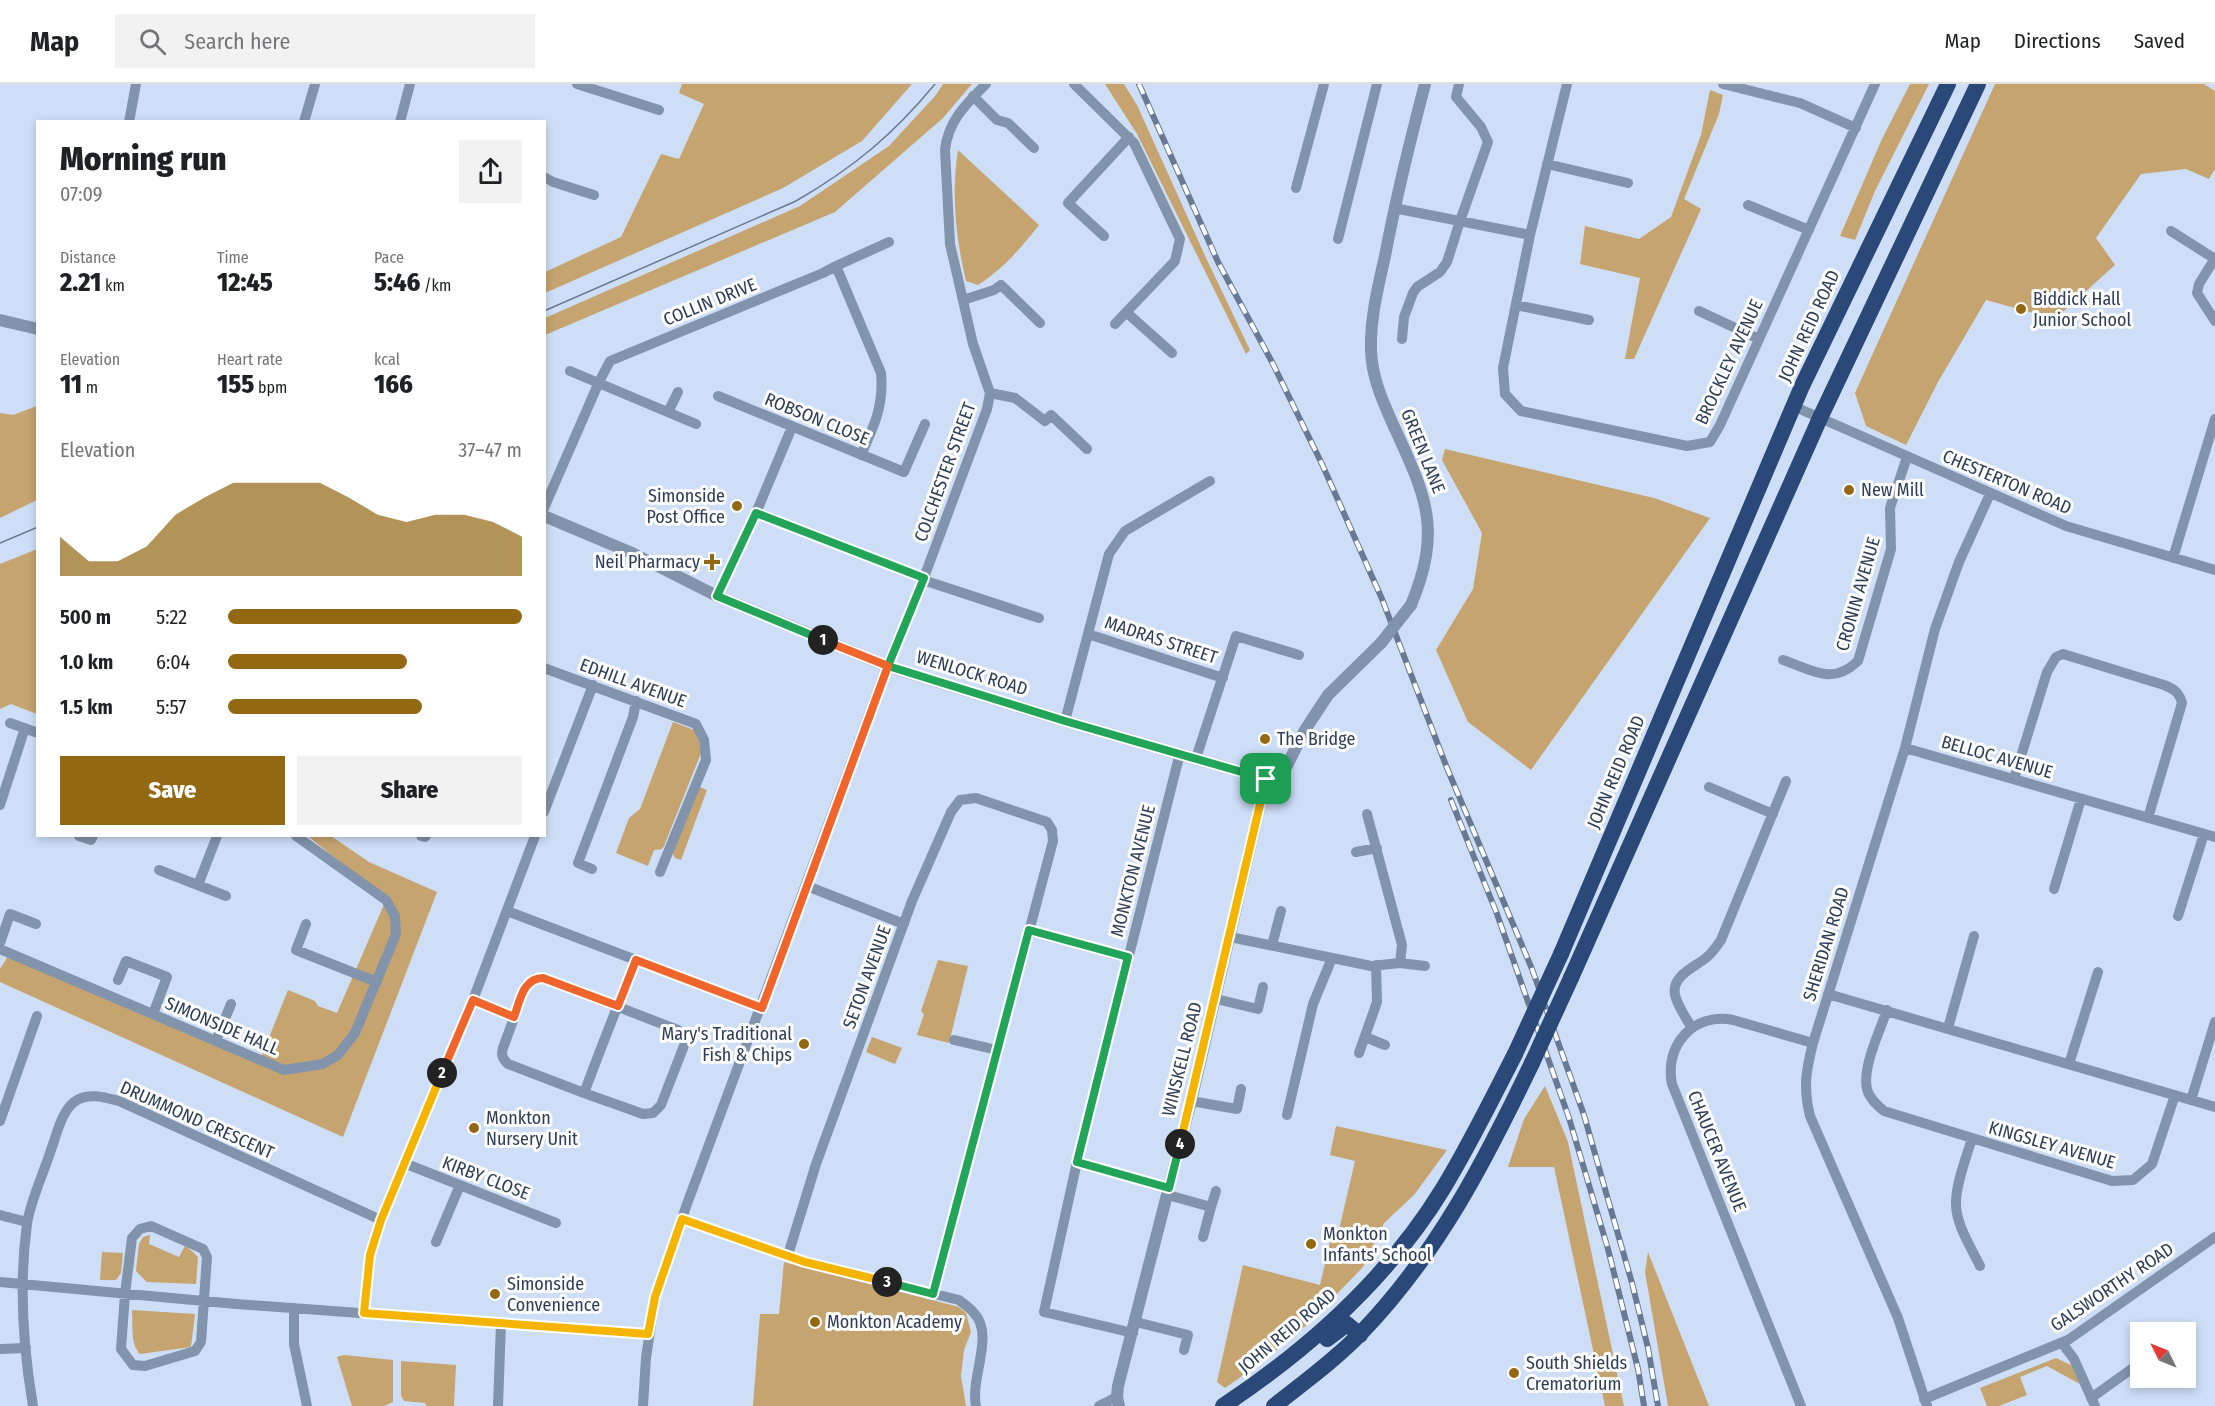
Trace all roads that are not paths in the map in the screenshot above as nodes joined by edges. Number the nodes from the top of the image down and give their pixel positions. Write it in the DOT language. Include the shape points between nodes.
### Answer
graph roads {
  1 [pos="136,84"];
  2 [pos="315,84"];
  3 [pos="410,84"];
  4 [pos="577,84"];
  5 [pos="986,84"];
  6 [pos="1074,84"];
  7 [pos="1324,84"];
  8 [pos="1377,84"];
  9 [pos="1423,84"];
  10 [pos="1459,84"];
  11 [pos="1567,84"];
  12 [pos="1723,84"];
  13 [pos="1875,84"];
  14 [pos="1948,84"];
  15 [pos="1978,84"];
  16 [pos="973,96"];
  17 [pos="659,110"];
  18 [pos="129,120"];
  19 [pos="305,120"];
  20 [pos="401,120"];
  21 [pos="1856,129"];
  22 [pos="1129,137"];
  23 [pos="1034,148"];
  24 [pos="1547,164"];
  25 [pos="546,178"];
  26 [pos="1628,183"];
  27 [pos="1296,189"];
  28 [pos="594,195"];
  29 [pos="1748,205"];
  30 [pos="1394,208"];
  31 [pos="1460,221"];
  32 [pos="1809,230"];
  33 [pos="2171,231"];
  34 [pos="1530,235"];
  35 [pos="1104,236"];
  36 [pos="1338,239"];
  37 [pos="889,242"];
  38 [pos="2215,258"];
  39 [pos="836,266"];
  40 [pos="963,300"];
  41 [pos="1516,305"];
  42 [pos="1699,311"];
  43 [pos="1126,312"];
  44 [pos="1392,314"];
  45 [pos="1404,317"];
  46 [pos="0,320"];
  47 [pos="1589,320"];
  48 [pos="2215,321"];
  49 [pos="1040,323"];
  50 [pos="1115,324"];
  51 [pos="36,329"];
  52 [pos="1402,339"];
  53 [pos="1759,339"];
  54 [pos="1172,353"];
  55 [pos="570,371"];
  56 [pos="599,382"];
  57 [pos="678,392"];
  58 [pos="990,393"];
  59 [pos="718,396"];
  60 [pos="1793,406"];
  61 [pos="669,412"];
  62 [pos="1820,418"];
  63 [pos="2215,419"];
  64 [pos="696,424"];
  65 [pos="925,424"];
  66 [pos="792,427"];
  67 [pos="1087,449"];
  68 [pos="2210,451"];
  69 [pos="861,455"];
  70 [pos="1907,457"];
  71 [pos="1210,481"];
  72 [pos="1990,494"];
  73 [pos="546,503"];
  74 [pos="756,513"];
  75 [pos="546,517"];
  76 [pos="2173,558"];
  77 [pos="2215,570"];
  78 [pos="923,579"];
  79 [pos="717,596"];
  80 [pos="1040,618"];
  81 [pos="1089,634"];
  82 [pos="1299,655"];
  83 [pos="1783,660"];
  84 [pos="888,666"];
  85 [pos="546,669"];
  86 [pos="1223,678"];
  87 [pos="592,685"];
  88 [pos="636,701"];
  89 [pos="1065,721"];
  90 [pos="10,723"];
  91 [pos="25,728"];
  92 [pos="36,732"];
  93 [pos="1905,748"];
  94 [pos="1180,753"];
  95 [pos="1196,758"];
  96 [pos="1266,779"];
  97 [pos="2014,779"];
  98 [pos="1786,781"];
  99 [pos="1708,787"];
  100 [pos="2081,799"];
  101 [pos="0,805"];
  102 [pos="546,807"];
  103 [pos="1367,814"];
  104 [pos="1773,814"];
  105 [pos="2148,818"];
  106 [pos="2204,834"];
  107 [pos="217,837"];
  108 [pos="297,837"];
  109 [pos="536,837"];
  110 [pos="2215,837"];
  111 [pos="1377,848"];
  112 [pos="1356,852"];
  113 [pos="592,869"];
  114 [pos="159,870"];
  115 [pos="660,872"];
  116 [pos="198,885"];
  117 [pos="807,886"];
  118 [pos="2054,889"];
  119 [pos="226,896"];
  120 [pos="507,911"];
  121 [pos="1281,911"];
  122 [pos="2178,916"];
  123 [pos="36,924"];
  124 [pos="306,924"];
  125 [pos="904,924"];
  126 [pos="1029,930"];
  127 [pos="1974,936"];
  128 [pos="1230,937"];
  129 [pos="0,943"];
  130 [pos="1272,945"];
  131 [pos="0,949"];
  132 [pos="1128,957"];
  133 [pos="1332,958"];
  134 [pos="636,960"];
  135 [pos="1400,963"];
  136 [pos="1376,965"];
  137 [pos="1425,966"];
  138 [pos="2097,972"];
  139 [pos="118,980"];
  140 [pos="377,982"];
  141 [pos="1263,987"];
  142 [pos="1828,994"];
  143 [pos="1216,999"];
  144 [pos="473,1000"];
  145 [pos="231,1004"];
  146 [pos="618,1006"];
  147 [pos="762,1008"];
  148 [pos="1887,1010"];
  149 [pos="153,1014"];
  150 [pos="37,1016"];
  151 [pos="514,1017"];
  152 [pos="2215,1022"];
  153 [pos="1692,1028"];
  154 [pos="1948,1028"];
  155 [pos="1365,1037"];
  156 [pos="954,1040"];
  157 [pos="216,1041"];
  158 [pos="1813,1043"];
  159 [pos="1384,1045"];
  160 [pos="997,1050"];
  161 [pos="1359,1053"];
  162 [pos="2069,1064"];
  163 [pos="1240,1089"];
  164 [pos="584,1093"];
  165 [pos="2175,1095"];
  166 [pos="2191,1100"];
  167 [pos="1191,1101"];
  168 [pos="2215,1107"];
  169 [pos="1287,1115"];
  170 [pos="0,1121"];
  171 [pos="1972,1138"];
  172 [pos="1077,1162"];
  173 [pos="404,1163"];
  174 [pos="460,1185"];
  175 [pos="1169,1191"];
  176 [pos="1216,1191"];
  177 [pos="1211,1207"];
  178 [pos="0,1215"];
  179 [pos="682,1219"];
  180 [pos="381,1220"];
  181 [pos="27,1222"];
  182 [pos="556,1223"];
  183 [pos="1203,1237"];
  184 [pos="2215,1237"];
  185 [pos="436,1242"];
  186 [pos="788,1255"];
  187 [pos="1980,1266"];
  188 [pos="0,1282"];
  189 [pos="24,1284"];
  190 [pos="125,1294"];
  191 [pos="933,1294"];
  192 [pos="205,1301"];
  193 [pos="294,1308"];
  194 [pos="364,1313"];
  195 [pos="501,1323"];
  196 [pos="1134,1328"];
  197 [pos="648,1334"];
  198 [pos="1360,1335"];
  199 [pos="2062,1343"];
  200 [pos="26,1348"];
  201 [pos="0,1349"];
  202 [pos="1184,1350"];
  203 [pos="2130,1371"];
  204 [pos="1118,1401"];
  205 [pos="2093,1402"];
  206 [pos="1926,1403"];
  207 [pos="33,1406"];
  208 [pos="307,1406"];
  209 [pos="498,1406"];
  210 [pos="643,1406"];
  211 [pos="976,1406"];
  212 [pos="1099,1406"];
  213 [pos="1223,1406"];
  214 [pos="1228,1406"];
  215 [pos="1274,1406"];
  216 [pos="1801,1406"];
  1 -- 18 [label="street"];
  2 -- 19 [label="street"];
  3 -- 20 [label="street"];
  4 -- 17 [label="street"];
  5 -- 16 [label="street, COLCHESTER STREET"];
  6 -- 22 [label="street"];
  7 -- 27 [label="street"];
  8 -- 36 [label="street"];
  9 -- 30 [label="street, GREEN LANE"];
  10 -- 31 [label="street" via="1456,97 1488,142"];
  11 -- 24 [label="street, BROCKLEY AVENUE"];
  12 -- 21 [label="street" via="1800,103"];
  13 -- 21 [label="street, BROCKLEY AVENUE"];
  14 -- 60 [label="highway, JOHN REID ROAD"];
  15 -- 62 [label="highway"];
  16 -- 23 [label="street"];
  16 -- 40 [label="street, COLCHESTER STREET" via="956,116 945,150 950,244"];
  21 -- 32 [label="street, BROCKLEY AVENUE"];
  22 -- 35 [label="street" via="1068,203"];
  22 -- 43 [label="street" via="1180,238 1175,261"];
  24 -- 26 [label="street"];
  24 -- 34 [label="street, BROCKLEY AVENUE"];
  25 -- 28 [label="street"];
  29 -- 32 [label="street"];
  30 -- 31 [label="street"];
  30 -- 96 [label="street, GREEN LANE, bridge" via="1373,315 1371,353 1378,390 1418,479 1427,512 1429,536 1424,571 1411,605 1381,643 1328,695 1282,775"];
  31 -- 34 [label="street"];
  31 -- 45 [label="street" via="1447,262 1440,272 1417,287"];
  32 -- 53 [label="street, BROCKLEY AVENUE"];
  33 -- 38 [label="street"];
  34 -- 41 [label="street, BROCKLEY AVENUE"];
  37 -- 39 [label="street, COLLIN DRIVE"];
  38 -- 48 [label="street" via="2198,292"];
  39 -- 56 [label="street, COLLIN DRIVE" via="610,361"];
  39 -- 69 [label="street" via="881,373 879,413"];
  40 -- 49 [label="street" via="1001,285"];
  40 -- 58 [label="street, COLCHESTER STREET"];
  41 -- 47 [label="street"];
  41 -- 53 [label="street, BROCKLEY AVENUE" via="1503,368 1505,394 1521,411 1687,446 1710,442"];
  42 -- 53 [label="street"];
  43 -- 50 [label="street"];
  43 -- 54 [label="street"];
  44 -- 45 [label="street"];
  45 -- 52 [label="street"];
  46 -- 51 [label="street"];
  55 -- 56 [label="street"];
  56 -- 61 [label="street"];
  56 -- 73 [label="street"];
  57 -- 61 [label="street"];
  58 -- 67 [label="street" via="1015,398 1045,421 1051,415"];
  58 -- 78 [label="street, COLCHESTER STREET"];
  59 -- 66 [label="street, ROBSON CLOSE"];
  60 -- 62 [label="street, CHESTERTON ROAD"];
  60 -- 213 [label="highway, JOHN REID ROAD, bridge" via="1561,954 1515,1054 1444,1187 1418,1226 1357,1297 1274,1372"];
  61 -- 64 [label="street"];
  62 -- 70 [label="street, CHESTERTON ROAD"];
  62 -- 198 [label="highway, bridge" via="1491,1149 1413,1274"];
  63 -- 68 [label="street"];
  65 -- 69 [label="street, ROBSON CLOSE" via="904,472"];
  66 -- 69 [label="street, ROBSON CLOSE"];
  66 -- 74 [label="street"];
  68 -- 76 [label="street"];
  70 -- 72 [label="street, CHESTERTON ROAD"];
  70 -- 83 [label="street, CRONIN AVENUE" via="1890,508 1891,549 1858,661 1849,670 1829,675"];
  71 -- 81 [label="street" via="1125,531 1109,554"];
  72 -- 76 [label="street, CHESTERTON ROAD" via="2066,526"];
  72 -- 93 [label="street, SHERIDAN ROAD" via="1959,562 1935,629"];
  74 -- 78 [label="street"];
  74 -- 79 [label="street"];
  75 -- 79 [label="street, WENLOCK ROAD" via="632,553"];
  76 -- 77 [label="street, CHESTERTON ROAD"];
  78 -- 80 [label="street"];
  78 -- 84 [label="street, COLCHESTER STREET"];
  79 -- 84 [label="street, WENLOCK ROAD"];
  81 -- 86 [label="street, MADRAS STREET"];
  81 -- 89 [label="street"];
  82 -- 86 [label="street" via="1236,636"];
  84 -- 89 [label="street, WENLOCK ROAD"];
  84 -- 117 [label="street, COLCHESTER STREET"];
  85 -- 87 [label="street, EDHILL AVENUE"];
  86 -- 95 [label="street"];
  87 -- 88 [label="street, EDHILL AVENUE"];
  87 -- 102 [label="street"];
  88 -- 113 [label="street" via="578,863"];
  88 -- 115 [label="street, EDHILL AVENUE" via="696,724 704,740 706,760"];
  89 -- 94 [label="street, WENLOCK ROAD"];
  90 -- 91 [label="street"];
  91 -- 92 [label="street"];
  91 -- 101 [label="street"];
  93 -- 97 [label="street, BELLOC AVENUE"];
  93 -- 142 [label="street, SHERIDAN ROAD"];
  94 -- 95 [label="street, WENLOCK ROAD"];
  94 -- 132 [label="street, MONKTON AVENUE"];
  95 -- 96 [label="street, WENLOCK ROAD"];
  96 -- 128 [label="street, WINSKELL ROAD"];
  97 -- 100 [label="street, BELLOC AVENUE"];
  97 -- 105 [label="street" via="2047,672 2056,657 2063,654 2164,685 2179,694 2182,703"];
  98 -- 104 [label="street"];
  99 -- 104 [label="street"];
  100 -- 105 [label="street, BELLOC AVENUE"];
  100 -- 118 [label="street"];
  103 -- 111 [label="street"];
  104 -- 153 [label="street" via="1721,940 1678,981 1674,992 1677,1003"];
  105 -- 106 [label="street, BELLOC AVENUE"];
  106 -- 110 [label="street, BELLOC AVENUE"];
  106 -- 122 [label="street"];
  107 -- 116 [label="street"];
  108 -- 140 [label="street, SIMONSIDE HALL" via="386,900 395,916 396,934"];
  109 -- 120 [label="street"];
  111 -- 112 [label="street"];
  111 -- 135 [label="street" via="1402,945"];
  114 -- 116 [label="street"];
  116 -- 119 [label="street"];
  117 -- 125 [label="street"];
  117 -- 147 [label="street, COLCHESTER STREET"];
  120 -- 134 [label="street"];
  120 -- 144 [label="street"];
  121 -- 130 [label="street"];
  123 -- 129 [label="street" via="10,915"];
  124 -- 140 [label="street" via="296,950"];
  125 -- 126 [label="street, SETON AVENUE" via="951,812 960,800 976,798 1047,822 1052,830 1053,841"];
  125 -- 186 [label="street, SETON AVENUE" via="816,1164"];
  126 -- 132 [label="street"];
  126 -- 160 [label="street"];
  127 -- 154 [label="street"];
  128 -- 130 [label="street"];
  128 -- 143 [label="street, WINSKELL ROAD"];
  130 -- 133 [label="street"];
  131 -- 149 [label="street, SIMONSIDE HALL"];
  132 -- 172 [label="street, MONKTON AVENUE"];
  133 -- 136 [label="street"];
  133 -- 169 [label="street" via="1313,1004"];
  134 -- 146 [label="street"];
  134 -- 147 [label="street"];
  135 -- 136 [label="street"];
  135 -- 137 [label="street"];
  136 -- 155 [label="street" via="1377,1002"];
  138 -- 162 [label="street"];
  139 -- 149 [label="street" via="126,961 167,977"];
  140 -- 157 [label="street, SIMONSIDE HALL" via="355,1033 338,1055 323,1064 284,1070"];
  141 -- 143 [label="street" via="1258,1009"];
  142 -- 148 [label="street"];
  142 -- 158 [label="street, SHERIDAN ROAD"];
  143 -- 167 [label="street, WINSKELL ROAD"];
  144 -- 151 [label="street"];
  144 -- 173 [label="street"];
  145 -- 157 [label="street"];
  146 -- 151 [label="street" via="536,978 526,985"];
  146 -- 164 [label="street"];
  146 -- 164 [label="street" via="678,1030 684,1038 661,1106 648,1115"];
  147 -- 179 [label="street, COLCHESTER STREET"];
  148 -- 154 [label="street"];
  148 -- 171 [label="street, KINGSLEY AVENUE" via="1866,1072 1867,1090 1873,1101 1884,1111"];
  149 -- 157 [label="street, SIMONSIDE HALL"];
  150 -- 170 [label="street"];
  151 -- 164 [label="street" via="501,1054 504,1060"];
  152 -- 166 [label="street"];
  153 -- 158 [label="street" via="1720,1018"];
  153 -- 216 [label="street, CHAUCER AVENUE" via="1671,1056 1672,1084"];
  154 -- 162 [label="street"];
  155 -- 159 [label="street"];
  155 -- 161 [label="street"];
  156 -- 160 [label="street"];
  158 -- 206 [label="street, SHERIDAN ROAD" via="1805,1076 1810,1116 1898,1318"];
  160 -- 191 [label="street"];
  162 -- 165 [label="street"];
  163 -- 167 [label="street" via="1237,1109"];
  165 -- 166 [label="street"];
  165 -- 171 [label="street, KINGSLEY AVENUE" via="2152,1164 2133,1180 2112,1181"];
  166 -- 168 [label="street"];
  167 -- 175 [label="street, WINSKELL ROAD"];
  171 -- 187 [label="street, KINGSLEY AVENUE" via="1956,1204 1962,1231"];
  172 -- 175 [label="street"];
  172 -- 196 [label="street, MONKTON AVENUE" via="1044,1312"];
  173 -- 174 [label="street, KIRBY CLOSE"];
  173 -- 180 [label="street"];
  174 -- 182 [label="street, KIRBY CLOSE"];
  174 -- 185 [label="street"];
  175 -- 177 [label="street"];
  175 -- 196 [label="street, WINSKELL ROAD"];
  176 -- 177 [label="street"];
  177 -- 183 [label="street"];
  178 -- 181 [label="street"];
  179 -- 186 [label="street"];
  179 -- 197 [label="street, COLCHESTER STREET" via="655,1297"];
  180 -- 181 [label="street, DRUMMOND CRESCENT" via="119,1101 96,1096 79,1100 68,1109"];
  180 -- 194 [label="street" via="370,1255"];
  181 -- 189 [label="street, DRUMMOND CRESCENT"];
  184 -- 199 [label="street, GALSWORTHY ROAD"];
  186 -- 191 [label="street"];
  188 -- 189 [label="street"];
  189 -- 190 [label="street"];
  189 -- 200 [label="street, DRUMMOND CRESCENT"];
  190 -- 192 [label="street"];
  190 -- 192 [label="street" via="132,1238 140,1229 151,1226 203,1249 207,1257"];
  190 -- 192 [label="street" via="121,1349 133,1365 145,1366 195,1351 201,1342"];
  191 -- 211 [label="street" via="960,1300 976,1314 984,1333 975,1380"];
  192 -- 193 [label="street"];
  193 -- 194 [label="street"];
  193 -- 208 [label="street" via="294,1344"];
  194 -- 195 [label="street"];
  195 -- 197 [label="street"];
  195 -- 209 [label="street"];
  196 -- 202 [label="street" via="1188,1335"];
  196 -- 204 [label="street, WINSKELL ROAD" via="1118,1386"];
  197 -- 210 [label="street, COLCHESTER STREET"];
  198 -- 214 [label="highway" via="1347,1324 1338,1328 1265,1389"];
  198 -- 215 [label="highway"];
  199 -- 205 [label="street" via="2074,1359"];
  199 -- 206 [label="street, GALSWORTHY ROAD"];
  200 -- 201 [label="street"];
  200 -- 207 [label="street, DRUMMOND CRESCENT"];
  203 -- 205 [label="street"];
  204 -- 212 [label="street, WINSKELL ROAD"];
}
